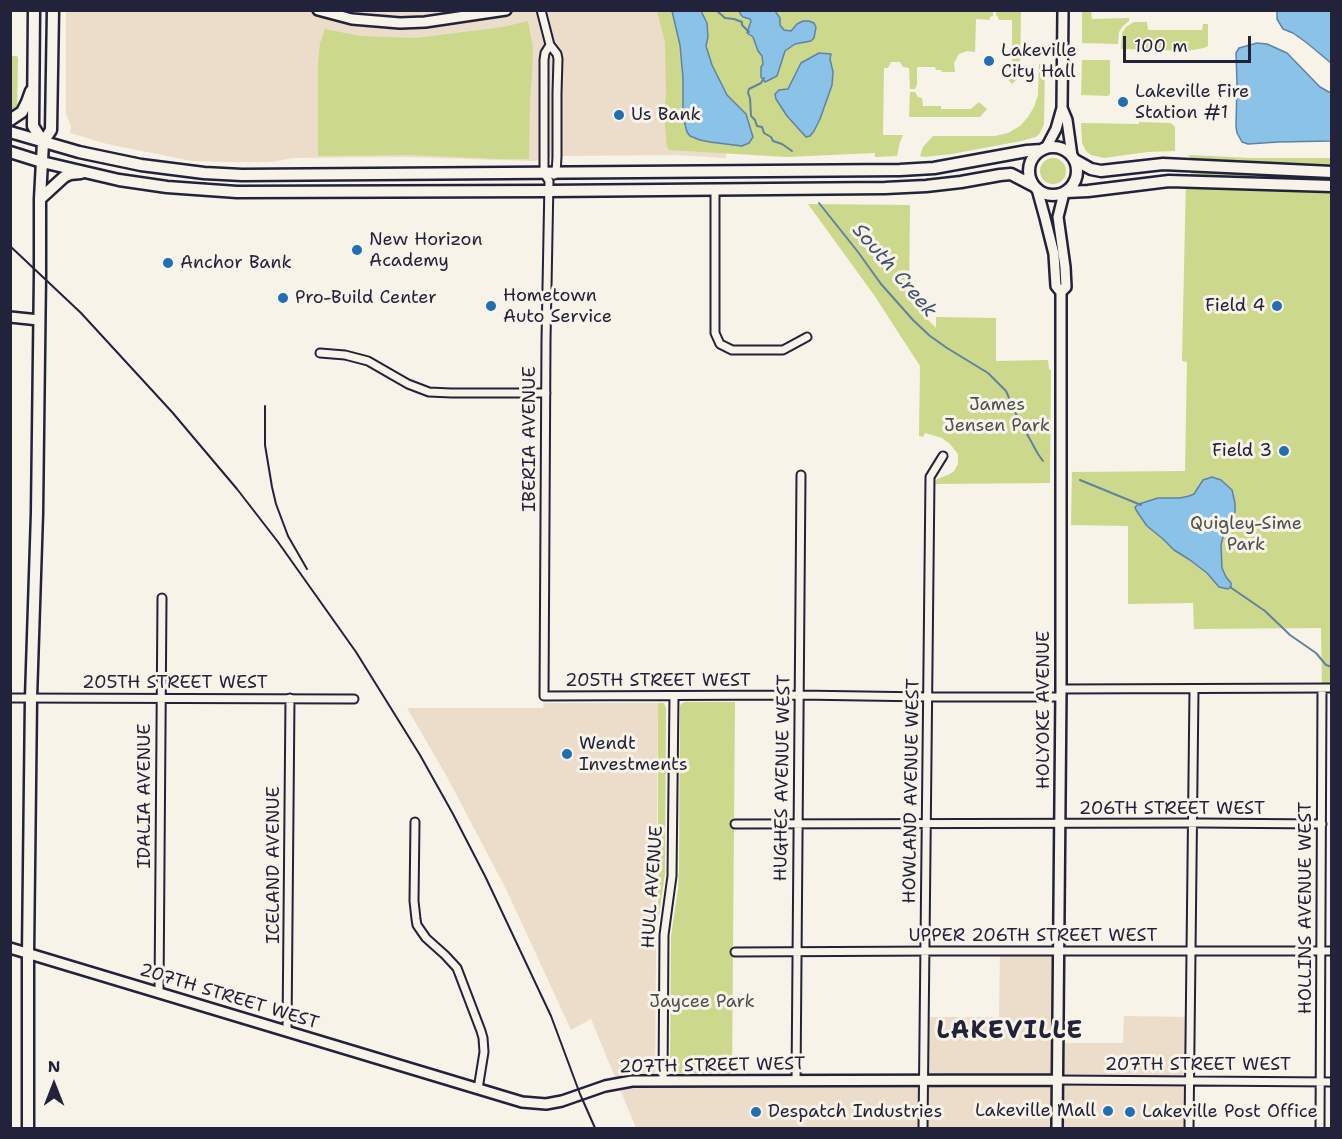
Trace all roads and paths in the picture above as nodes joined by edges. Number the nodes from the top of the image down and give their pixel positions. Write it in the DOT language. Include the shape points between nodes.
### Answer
graph roads {
  1 [pos="34,10"];
  2 [pos="53,10"];
  3 [pos="318,10"];
  4 [pos="506,10"];
  5 [pos="541,10"];
  6 [pos="1064,10"];
  7 [pos="550,45"];
  8 [pos="34,79"];
  9 [pos="1062,108"];
  10 [pos="10,120"];
  11 [pos="10,132"];
  12 [pos="43,142"];
  13 [pos="1044,149"];
  14 [pos="10,152"];
  15 [pos="1073,158"];
  16 [pos="42,162"];
  17 [pos="1332,172"];
  18 [pos="86,173"];
  19 [pos="549,180"];
  20 [pos="1332,186"];
  21 [pos="1035,187"];
  22 [pos="715,189"];
  23 [pos="1065,193"];
  24 [pos="40,200"];
  25 [pos="1061,292"];
  26 [pos="10,317"];
  27 [pos="39,320"];
  28 [pos="807,337"];
  29 [pos="320,353"];
  30 [pos="546,393"];
  31 [pos="943,456"];
  32 [pos="801,475"];
  33 [pos="162,598"];
  34 [pos="1332,688"];
  35 [pos="1194,689"];
  36 [pos="1322,689"];
  37 [pos="1061,693"];
  38 [pos="799,695"];
  39 [pos="544,696"];
  40 [pos="674,696"];
  41 [pos="928,697"];
  42 [pos="10,698"];
  43 [pos="31,698"];
  44 [pos="161,698"];
  45 [pos="290,698"];
  46 [pos="354,699"];
  47 [pos="415,822"];
  48 [pos="927,823"];
  49 [pos="1060,823"];
  50 [pos="1193,823"];
  51 [pos="735,824"];
  52 [pos="798,824"];
  53 [pos="1322,824"];
  54 [pos="10,948"];
  55 [pos="925,951"];
  56 [pos="1059,951"];
  57 [pos="1321,951"];
  58 [pos="1332,951"];
  59 [pos="735,952"];
  60 [pos="797,952"];
  61 [pos="1191,952"];
  62 [pos="28,954"];
  63 [pos="159,993"];
  64 [pos="287,1031"];
  65 [pos="663,1080"];
  66 [pos="1058,1080"];
  67 [pos="796,1081"];
  68 [pos="924,1081"];
  69 [pos="1190,1081"];
  70 [pos="1320,1082"];
  71 [pos="1332,1082"];
  72 [pos="478,1089"];
  73 [pos="28,1128"];
  74 [pos="923,1128"];
  75 [pos="1057,1128"];
  76 [pos="1189,1128"];
  77 [pos="1320,1128"];
  1 -- 8 [label="main road"];
  2 -- 12 [label="main road" via="51,130"];
  3 -- 4 [label="street" via="352,19 400,23"];
  5 -- 7 [label="street, IBERIA AVENUE"];
  6 -- 9 [label="street"];
  7 -- 19 [label="street, IBERIA AVENUE" via="544,60"];
  7 -- 19 [label="street, IBERIA AVENUE" via="558,58"];
  8 -- 10 [label="main road" via="25,108"];
  8 -- 12 [label="main road" via="33,126"];
  9 -- 13 [label="street"];
  9 -- 15 [label="street"];
  11 -- 12 [label="main road"];
  12 -- 16 [label="main road"];
  12 -- 19 [label="main road" via="120,161 204,173"];
  13 -- 15 [label="main road" via="1060,148"];
  13 -- 19 [label="main road" via="934,168"];
  13 -- 21 [label="main road" via="1030,166"];
  14 -- 16 [label="main road"];
  15 -- 17 [label="main road" via="1101,171 1172,164"];
  15 -- 23 [label="main road" via="1077,178"];
  16 -- 18 [label="main road"];
  16 -- 24 [label="main road"];
  18 -- 19 [label="main road" via="167,187 237,192"];
  18 -- 24 [label="main road" via="61,179"];
  19 -- 22 [label="main road"];
  19 -- 30 [label="street, IBERIA AVENUE"];
  20 -- 23 [label="main road" via="1169,181"];
  21 -- 22 [label="main road" via="1011,174 912,188"];
  21 -- 23 [label="main road" via="1046,195"];
  21 -- 25 [label="street, HOLYOKE AVENUE" via="1052,246 1056,286"];
  22 -- 28 [label="street" via="715,333 720,344 732,350 783,350"];
  23 -- 25 [label="street, HOLYOKE AVENUE" via="1058,217 1066,279"];
  24 -- 27 [label="main road"];
  25 -- 37 [label="street, HOLYOKE AVENUE"];
  26 -- 27 [label="street"];
  27 -- 43 [label="main road"];
  29 -- 30 [label="street" via="368,361 429,392"];
  30 -- 39 [label="street, IBERIA AVENUE"];
  31 -- 41 [label="street, HOWLAND AVENUE WEST" via="930,477"];
  32 -- 38 [label="street, HUGHES AVENUE WEST"];
  33 -- 44 [label="street, IDALIA AVENUE"];
  34 -- 36 [label="street, 205TH STREET WEST"];
  35 -- 36 [label="street, 205TH STREET WEST"];
  35 -- 37 [label="street, 205TH STREET WEST"];
  35 -- 50 [label="street"];
  36 -- 53 [label="street, HOLLINS AVENUE WEST"];
  37 -- 41 [label="street, 205TH STREET WEST"];
  37 -- 49 [label="street, HOLYOKE AVENUE"];
  38 -- 40 [label="street, 205TH STREET WEST"];
  38 -- 41 [label="street, 205TH STREET WEST"];
  38 -- 52 [label="street, HUGHES AVENUE WEST"];
  39 -- 40 [label="street, 205TH STREET WEST"];
  40 -- 65 [label="street, HULL AVENUE" via="672,876 664,935"];
  41 -- 48 [label="street, HOWLAND AVENUE WEST"];
  42 -- 43 [label="street, 205TH STREET WEST"];
  43 -- 44 [label="street, 205TH STREET WEST"];
  43 -- 62 [label="main road"];
  44 -- 45 [label="street, 205TH STREET WEST"];
  44 -- 63 [label="street, IDALIA AVENUE"];
  45 -- 46 [label="street, 205TH STREET WEST"];
  45 -- 64 [label="street, ICELAND AVENUE"];
  47 -- 72 [label="street" via="417,925 457,968 481,1031 484,1052"];
  48 -- 49 [label="street, 206TH STREET WEST"];
  48 -- 52 [label="street, 206TH STREET WEST"];
  48 -- 55 [label="street, HOWLAND AVENUE WEST"];
  49 -- 50 [label="street, 206TH STREET WEST"];
  49 -- 56 [label="street, HOLYOKE AVENUE"];
  50 -- 53 [label="street, 206TH STREET WEST"];
  50 -- 61 [label="street"];
  51 -- 52 [label="street, 206TH STREET WEST"];
  52 -- 60 [label="street, HUGHES AVENUE WEST"];
  53 -- 57 [label="street, HOLLINS AVENUE WEST"];
  54 -- 62 [label="street, 207TH STREET WEST"];
  55 -- 56 [label="street, UPPER 206TH STREET WEST"];
  55 -- 60 [label="street, UPPER 206TH STREET WEST"];
  55 -- 68 [label="street, HOWLAND AVENUE WEST"];
  56 -- 61 [label="street, UPPER 206TH STREET WEST"];
  56 -- 66 [label="street, HOLYOKE AVENUE"];
  57 -- 58 [label="street, UPPER 206TH STREET WEST"];
  57 -- 61 [label="street, UPPER 206TH STREET WEST"];
  57 -- 70 [label="street, HOLLINS AVENUE WEST"];
  59 -- 60 [label="street, UPPER 206TH STREET WEST"];
  60 -- 67 [label="street, HUGHES AVENUE WEST"];
  61 -- 69 [label="street"];
  62 -- 63 [label="street, 207TH STREET WEST"];
  62 -- 73 [label="main road"];
  63 -- 64 [label="street, 207TH STREET WEST"];
  64 -- 72 [label="street, 207TH STREET WEST"];
  65 -- 67 [label="street, 207TH STREET WEST"];
  65 -- 72 [label="street, 207TH STREET WEST" via="614,1083 546,1104 515,1101"];
  66 -- 68 [label="street, 207TH STREET WEST"];
  66 -- 69 [label="street, 207TH STREET WEST"];
  66 -- 75 [label="street, HOLYOKE AVENUE"];
  67 -- 68 [label="street, 207TH STREET WEST"];
  68 -- 74 [label="street, HOWLAND AVENUE WEST"];
  69 -- 70 [label="street, 207TH STREET WEST"];
  69 -- 76 [label="street"];
  70 -- 71 [label="street, 207TH STREET WEST"];
  70 -- 77 [label="street, HOLLINS AVENUE WEST"];
}
